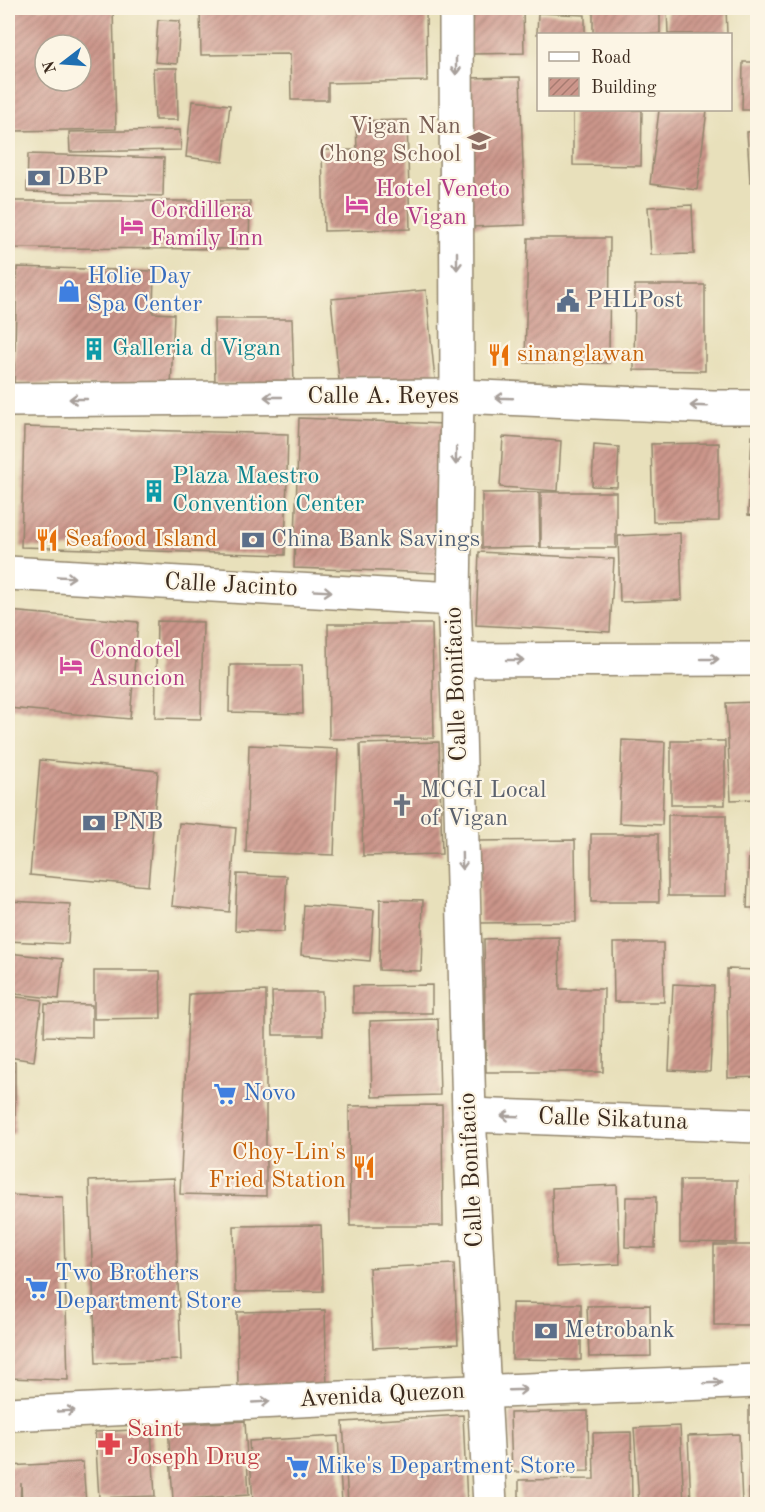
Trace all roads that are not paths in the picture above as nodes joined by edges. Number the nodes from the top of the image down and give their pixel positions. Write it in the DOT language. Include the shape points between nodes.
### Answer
graph roads {
  1 [pos="456,8"];
  2 [pos="457,396"];
  3 [pos="8,400"];
  4 [pos="758,407"];
  5 [pos="8,573"];
  6 [pos="454,599"];
  7 [pos="758,659"];
  8 [pos="457,660"];
  9 [pos="469,1115"];
  10 [pos="758,1126"];
  11 [pos="758,1381"];
  12 [pos="485,1391"];
  13 [pos="8,1414"];
  14 [pos="490,1504"];
  1 -- 2 [label="street, Calle Bonifacio, one-way"];
  2 -- 3 [label="street, Calle A. Reyes, one-way"];
  4 -- 2 [label="street, Calle A. Reyes, one-way"];
  2 -- 6 [label="street, Calle Bonifacio, one-way"];
  5 -- 6 [label="street, Calle Jacinto, one-way"];
  6 -- 8 [label="street, Calle Bonifacio"];
  8 -- 7 [label="street, one-way"];
  8 -- 9 [label="street, Calle Bonifacio, one-way"];
  10 -- 9 [label="street, Calle Sikatuna, one-way"];
  9 -- 12 [label="street, Calle Bonifacio"];
  12 -- 11 [label="street, Avenida Quezon, one-way"];
  13 -- 12 [label="street, Avenida Quezon, one-way"];
  12 -- 14 [label="street, Calle Bonifacio"];
}
